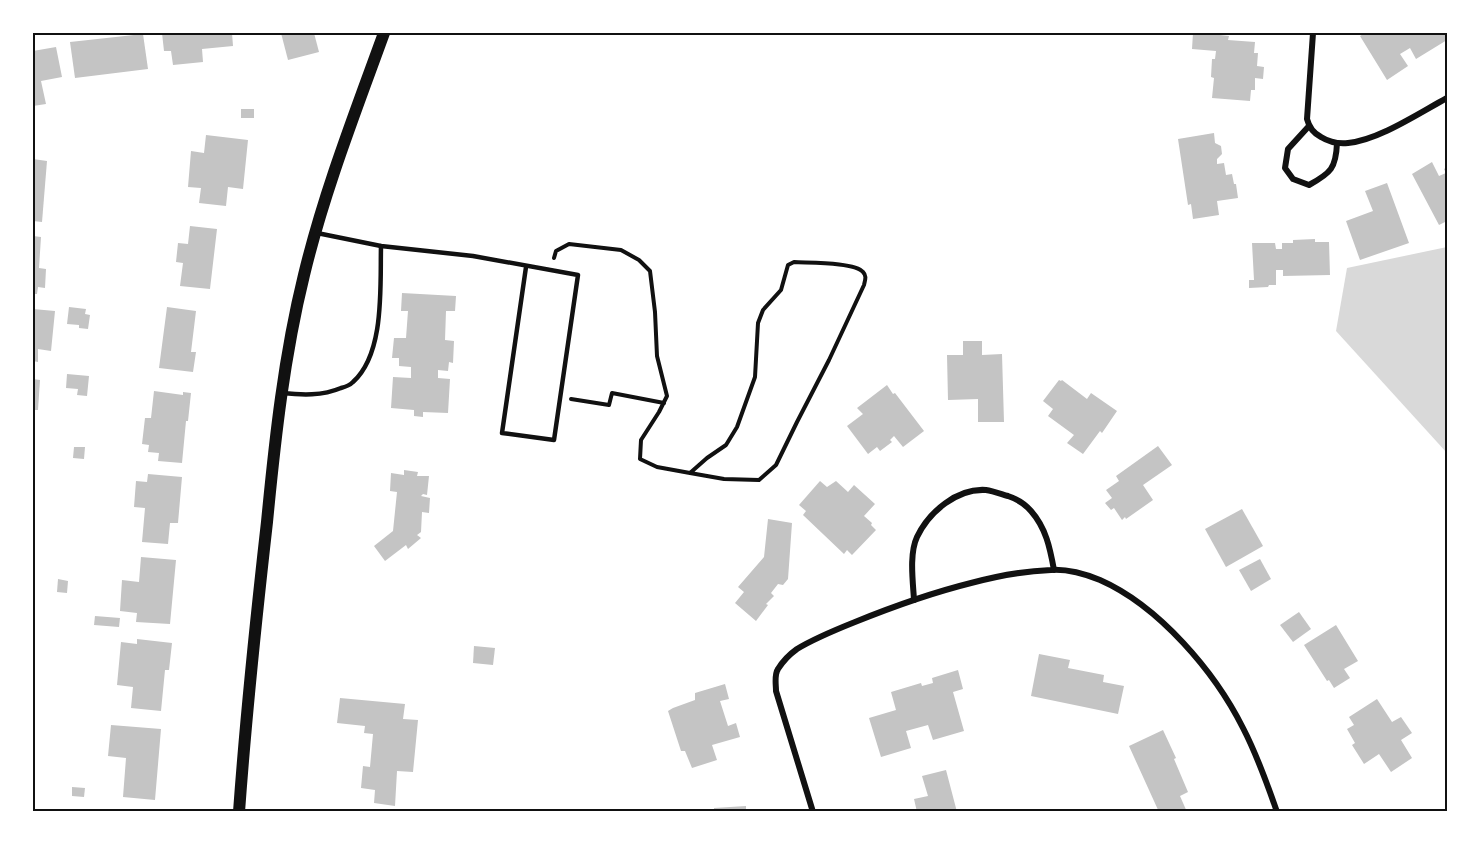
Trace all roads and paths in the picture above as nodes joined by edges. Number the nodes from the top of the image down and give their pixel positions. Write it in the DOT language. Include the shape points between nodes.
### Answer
graph roads {
  1 [pos="384,33"];
  2 [pos="1313,33"];
  3 [pos="1447,98"];
  4 [pos="1309,126"];
  5 [pos="1337,143"];
  6 [pos="315,233"];
  7 [pos="381,246"];
  8 [pos="526,267"];
  9 [pos="552,271"];
  10 [pos="282,393"];
  11 [pos="582,401"];
  12 [pos="664,403"];
  13 [pos="690,473"];
  14 [pos="1054,570"];
  15 [pos="914,600"];
  16 [pos="239,812"];
  17 [pos="813,812"];
  18 [pos="1277,812"];
  1 -- 6 [label="main road"];
  2 -- 4 [label="street"];
  3 -- 5 [label="street" via="1369,138"];
  4 -- 5 [label="street" via="1316,135"];
  4 -- 5 [label="street" via="1288,149 1285,168 1293,179 1309,185 1326,176 1336,161"];
  6 -- 7 [label="lane"];
  6 -- 10 [label="main road"];
  7 -- 8 [label="lane" via="473,256"];
  7 -- 10 [label="lane" via="379,322 368,363 352,384 330,393"];
  8 -- 9 [label="lane"];
  8 -- 9 [label="lane" via="502,433 554,440 578,275"];
  9 -- 12 [label="path" via="556,251 569,244 621,250 650,272 657,356 667,396"];
  10 -- 16 [label="main road"];
  11 -- 12 [label="path" via="609,405 612,393"];
  12 -- 13 [label="path" via="641,440 640,459 657,467"];
  13 -- 13 [label="path" via="759,480 776,465 864,285 862,270 794,262 788,265 782,290 763,310 758,323 755,377 737,427 726,445"];
  14 -- 15 [label="street" via="972,582"];
  14 -- 15 [label="street" via="1048,540 1030,508 1017,499 985,490 966,493 932,514 916,538 912,559"];
  14 -- 18 [label="street" via="1100,580 1126,594 1152,613 1193,654 1244,728"];
  15 -- 17 [label="street" via="797,649 778,669 776,691"];
}
